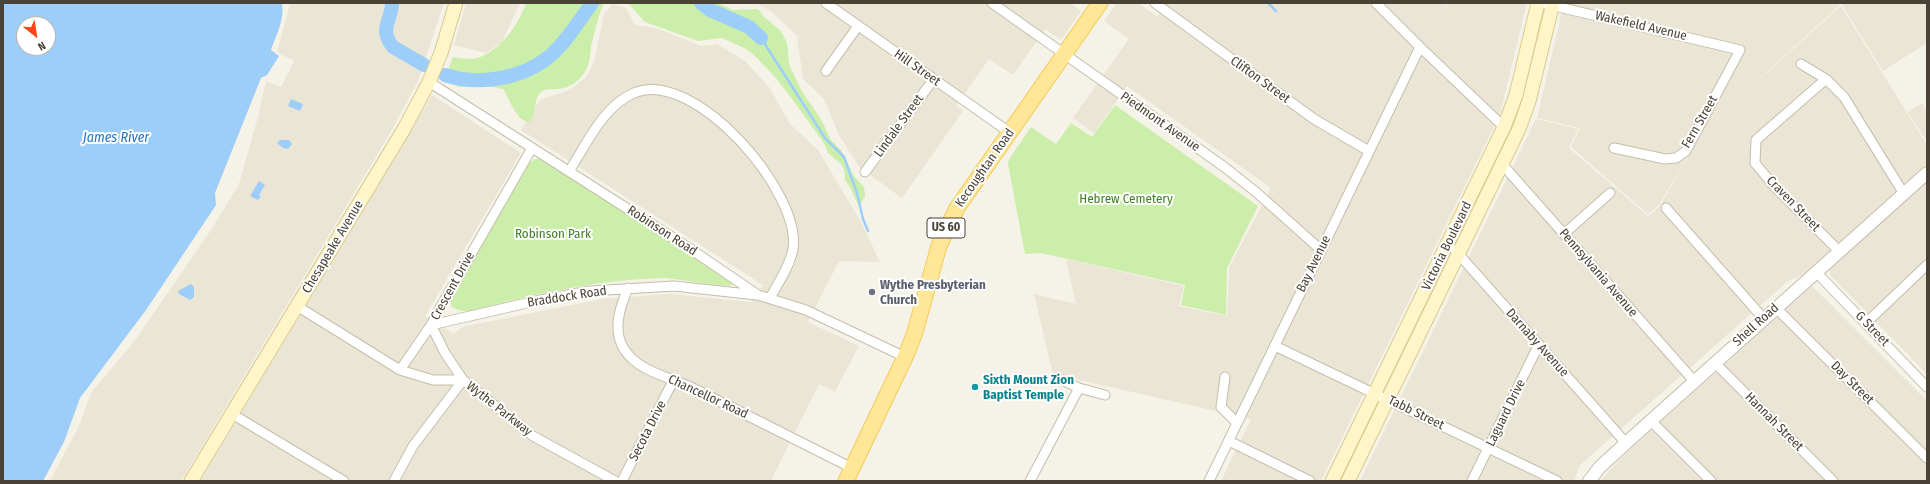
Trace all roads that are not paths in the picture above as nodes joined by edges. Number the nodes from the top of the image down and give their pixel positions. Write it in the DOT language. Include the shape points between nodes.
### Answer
graph roads {
  1 [pos="456,3"];
  2 [pos="826,3"];
  3 [pos="992,3"];
  4 [pos="1100,3"];
  5 [pos="1155,3"];
  6 [pos="1376,3"];
  7 [pos="1538,3"];
  8 [pos="1549,4"];
  9 [pos="858,26"];
  10 [pos="1420,47"];
  11 [pos="1740,50"];
  12 [pos="1063,55"];
  13 [pos="1801,64"];
  14 [pos="826,71"];
  15 [pos="1826,79"];
  16 [pos="933,80"];
  17 [pos="429,82"];
  18 [pos="1504,127"];
  19 [pos="1010,132"];
  20 [pos="532,148"];
  21 [pos="1614,148"];
  22 [pos="1369,151"];
  23 [pos="1502,164"];
  24 [pos="569,171"];
  25 [pos="865,172"];
  26 [pos="1927,173"];
  27 [pos="1610,193"];
  28 [pos="1904,194"];
  29 [pos="1666,208"];
  30 [pos="1564,234"];
  31 [pos="1448,243"];
  32 [pos="1322,250"];
  33 [pos="1839,251"];
  34 [pos="1458,254"];
  35 [pos="1927,265"];
  36 [pos="1816,272"];
  37 [pos="628,288"];
  38 [pos="758,295"];
  39 [pos="770,298"];
  40 [pos="297,306"];
  41 [pos="1776,308"];
  42 [pos="1764,319"];
  43 [pos="1866,323"];
  44 [pos="431,325"];
  45 [pos="1539,344"];
  46 [pos="1275,346"];
  47 [pos="905,357"];
  48 [pos="1715,363"];
  49 [pos="400,370"];
  50 [pos="1225,377"];
  51 [pos="463,380"];
  52 [pos="673,380"];
  53 [pos="1062,380"];
  54 [pos="1694,381"];
  55 [pos="1927,387"];
  56 [pos="1079,388"];
  57 [pos="1375,394"];
  58 [pos="1105,395"];
  59 [pos="1388,399"];
  60 [pos="232,414"];
  61 [pos="1651,421"];
  62 [pos="1237,423"];
  63 [pos="1229,441"];
  64 [pos="1626,443"];
  65 [pos="1489,448"];
  66 [pos="1927,458"];
  67 [pos="849,475"];
  68 [pos="191,481"];
  69 [pos="344,481"];
  70 [pos="394,481"];
  71 [pos="615,481"];
  72 [pos="622,481"];
  73 [pos="1030,481"];
  74 [pos="1209,481"];
  75 [pos="1310,481"];
  76 [pos="1332,481"];
  77 [pos="1348,481"];
  78 [pos="1472,481"];
  79 [pos="1557,481"];
  80 [pos="1589,481"];
  81 [pos="1711,481"];
  82 [pos="1833,481"];
  1 -- 17 [label="main road, Chesapeake Avenue"];
  2 -- 9 [label="street, Hill Street"];
  3 -- 12 [label="street, Piedmont Avenue"];
  4 -- 12 [label="main road, Kecoughtan Road / US 60"];
  5 -- 22 [label="street, Clifton Street" via="1314,119"];
  6 -- 10 [label="street"];
  7 -- 18 [label="main road, Victoria Boulevard" via="1516,95"];
  8 -- 11 [label="street, Wakefield Avenue"];
  8 -- 23 [label="main road, Victoria Boulevard" via="1525,115"];
  9 -- 14 [label="street"];
  9 -- 16 [label="street, Hill Street"];
  10 -- 18 [label="street"];
  10 -- 22 [label="street, Bay Avenue"];
  11 -- 21 [label="street, Fern Street" via="1686,151 1676,158 1665,159"];
  12 -- 19 [label="main road, Kecoughtan Road / US 60"];
  12 -- 32 [label="street, Piedmont Avenue" via="1223,166"];
  13 -- 15 [label="street"];
  15 -- 28 [label="street" via="1844,97"];
  15 -- 33 [label="street, Craven Street" via="1756,140 1754,152 1755,164"];
  16 -- 19 [label="street, Hill Street"];
  16 -- 25 [label="street, Lindale Street"];
  17 -- 20 [label="street, Robinson Road"];
  17 -- 40 [label="main road, Chesapeake Avenue" via="404,129"];
  18 -- 31 [label="main road, Victoria Boulevard"];
  19 -- 47 [label="main road, Kecoughtan Road / US 60" via="946,228"];
  20 -- 24 [label="street, Robinson Road"];
  20 -- 44 [label="street, Crescent Drive"];
  22 -- 32 [label="street, Bay Avenue"];
  23 -- 30 [label="street, Pennsylvania Avenue"];
  23 -- 34 [label="main road, Victoria Boulevard"];
  24 -- 38 [label="street, Robinson Road"];
  24 -- 39 [label="street" via="606,115 621,101 635,93 653,89 673,93 692,101 742,142 774,186 784,206 791,226 793,248 786,270"];
  26 -- 28 [label="street, Shell Road"];
  27 -- 30 [label="street"];
  28 -- 33 [label="street, Shell Road"];
  29 -- 42 [label="street"];
  30 -- 54 [label="street, Pennsylvania Avenue"];
  31 -- 34 [label="street, Darnaby Avenue"];
  31 -- 57 [label="main road, Victoria Boulevard"];
  32 -- 46 [label="street, Bay Avenue"];
  33 -- 36 [label="street, Shell Road"];
  34 -- 45 [label="street, Darnaby Avenue"];
  34 -- 59 [label="main road, Victoria Boulevard"];
  35 -- 43 [label="street"];
  36 -- 41 [label="street, Shell Road"];
  36 -- 43 [label="street, G Street"];
  37 -- 38 [label="street, Braddock Road" via="674,286"];
  37 -- 44 [label="street, Braddock Road" via="590,291 540,300"];
  37 -- 52 [label="street, Chancellor Road" via="621,304 618,323 624,349 645,367"];
  38 -- 39 [label="street, Robinson Road"];
  39 -- 47 [label="street, Robinson Road" via="806,310"];
  40 -- 49 [label="street, Wythe Parkway"];
  40 -- 60 [label="main road, Chesapeake Avenue"];
  41 -- 42 [label="street, Shell Road"];
  41 -- 66 [label="street, Day Street"];
  42 -- 48 [label="street, Shell Road"];
  43 -- 55 [label="street, G Street"];
  44 -- 49 [label="street"];
  44 -- 51 [label="street, Crescent Drive"];
  45 -- 64 [label="street, Darnaby Avenue"];
  45 -- 65 [label="street, Laguard Drive"];
  46 -- 57 [label="street, Tabb Street"];
  46 -- 62 [label="street, Bay Avenue"];
  47 -- 67 [label="main road, Kecoughtan Road / US 60"];
  48 -- 54 [label="street, Shell Road"];
  48 -- 82 [label="street, Hannah Street"];
  49 -- 51 [label="street, Wythe Parkway" via="432,380"];
  50 -- 62 [label="street" via="1221,407"];
  51 -- 70 [label="street" via="413,446"];
  51 -- 71 [label="street, Wythe Parkway" via="533,436"];
  52 -- 67 [label="street, Chancellor Road" via="691,387"];
  52 -- 72 [label="street, Secota Drive"];
  53 -- 56 [label="street"];
  54 -- 61 [label="street, Shell Road"];
  56 -- 58 [label="street"];
  56 -- 73 [label="street"];
  57 -- 59 [label="street, Tabb Street"];
  57 -- 76 [label="main road, Victoria Boulevard"];
  59 -- 65 [label="street, Tabb Street"];
  59 -- 77 [label="main road, Victoria Boulevard"];
  60 -- 68 [label="main road, Chesapeake Avenue"];
  60 -- 69 [label="street"];
  61 -- 64 [label="street, Shell Road"];
  61 -- 81 [label="street"];
  62 -- 63 [label="street, Bay Avenue"];
  63 -- 74 [label="street, Bay Avenue"];
  63 -- 75 [label="street"];
  64 -- 80 [label="street, Shell Road"];
  65 -- 78 [label="street, Laguard Drive"];
  65 -- 79 [label="street, Tabb Street"];
}
